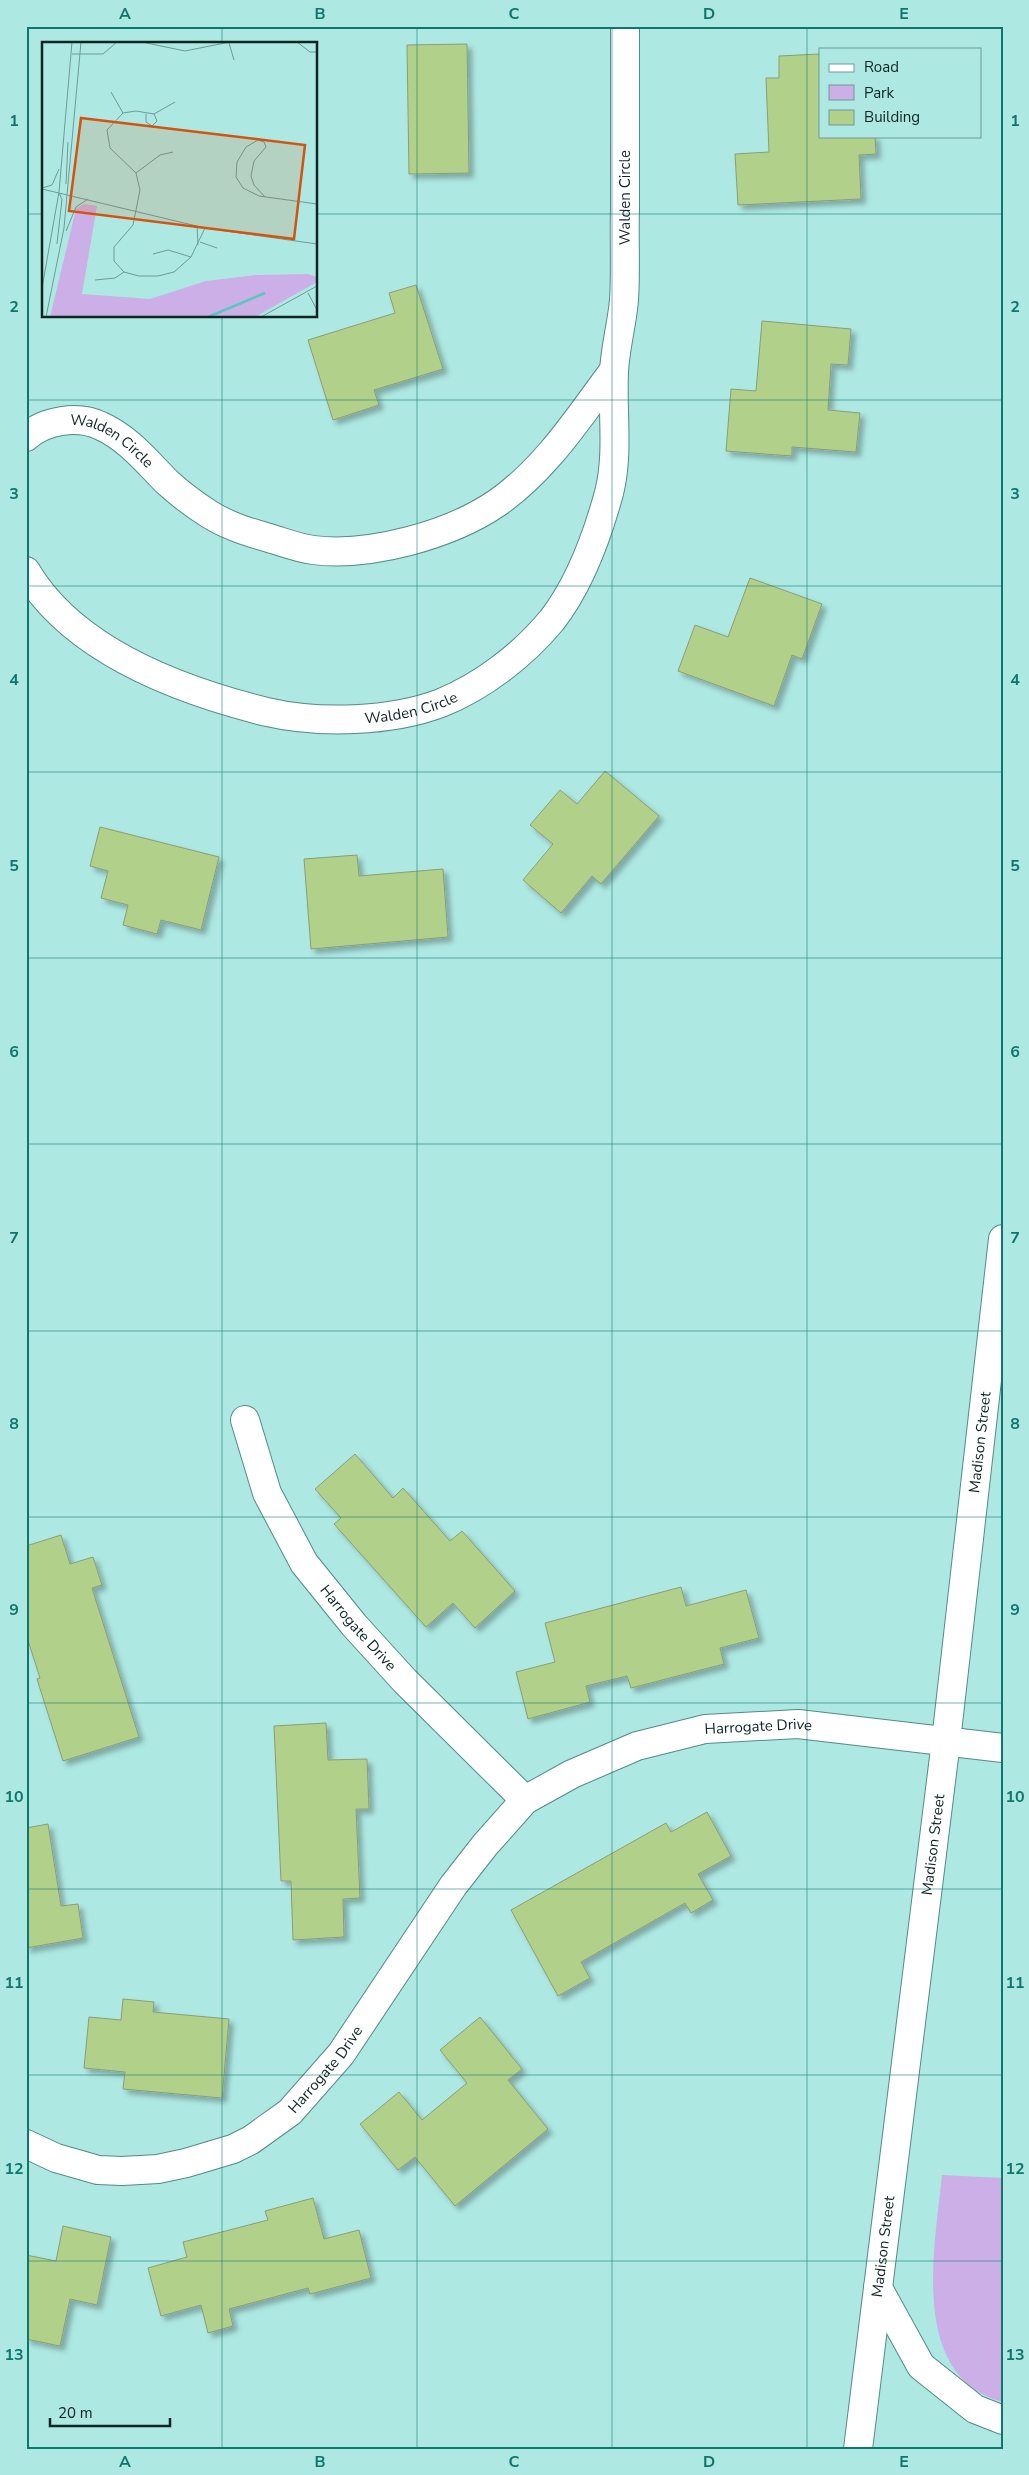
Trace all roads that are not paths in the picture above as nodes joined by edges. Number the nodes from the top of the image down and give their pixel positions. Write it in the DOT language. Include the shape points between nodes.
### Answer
graph roads {
  1 [pos="625,26"];
  2 [pos="614,370"];
  3 [pos="26,437"];
  4 [pos="26,571"];
  5 [pos="1003,1239"];
  6 [pos="245,1420"];
  7 [pos="946,1741"];
  8 [pos="1003,1748"];
  9 [pos="525,1800"];
  10 [pos="26,2144"];
  11 [pos="878,2288"];
  12 [pos="1003,2420"];
  13 [pos="858,2449"];
  1 -- 2 [label="street, Walden Circle" via="624,300"];
  2 -- 3 [label="street, Walden Circle" via="543,462 497,502 458,525 402,542 350,551 312,550 243,531 226,523 176,488 141,453 102,426 73,420 44,426"];
  2 -- 4 [label="street, Walden Circle" via="610,490 589,555 570,592 553,618 509,663 439,704 384,717 329,719 275,714 218,700 149,671 99,644 51,604"];
  5 -- 7 [label="street, Madison Street"];
  6 -- 9 [label="street, Harrogate Drive" via="267,1493 304,1563 405,1681"];
  7 -- 8 [label="street, Harrogate Drive"];
  7 -- 9 [label="street, Harrogate Drive" via="798,1724 705,1729 637,1746 572,1774"];
  7 -- 11 [label="street, Madison Street"];
  9 -- 10 [label="street, Harrogate Drive" via="453,1886 341,2054 290,2112 251,2140 186,2164 122,2171 98,2170 56,2158"];
  11 -- 12 [label="street" via="921,2366 975,2409"];
  11 -- 13 [label="street, Madison Street"];
}
